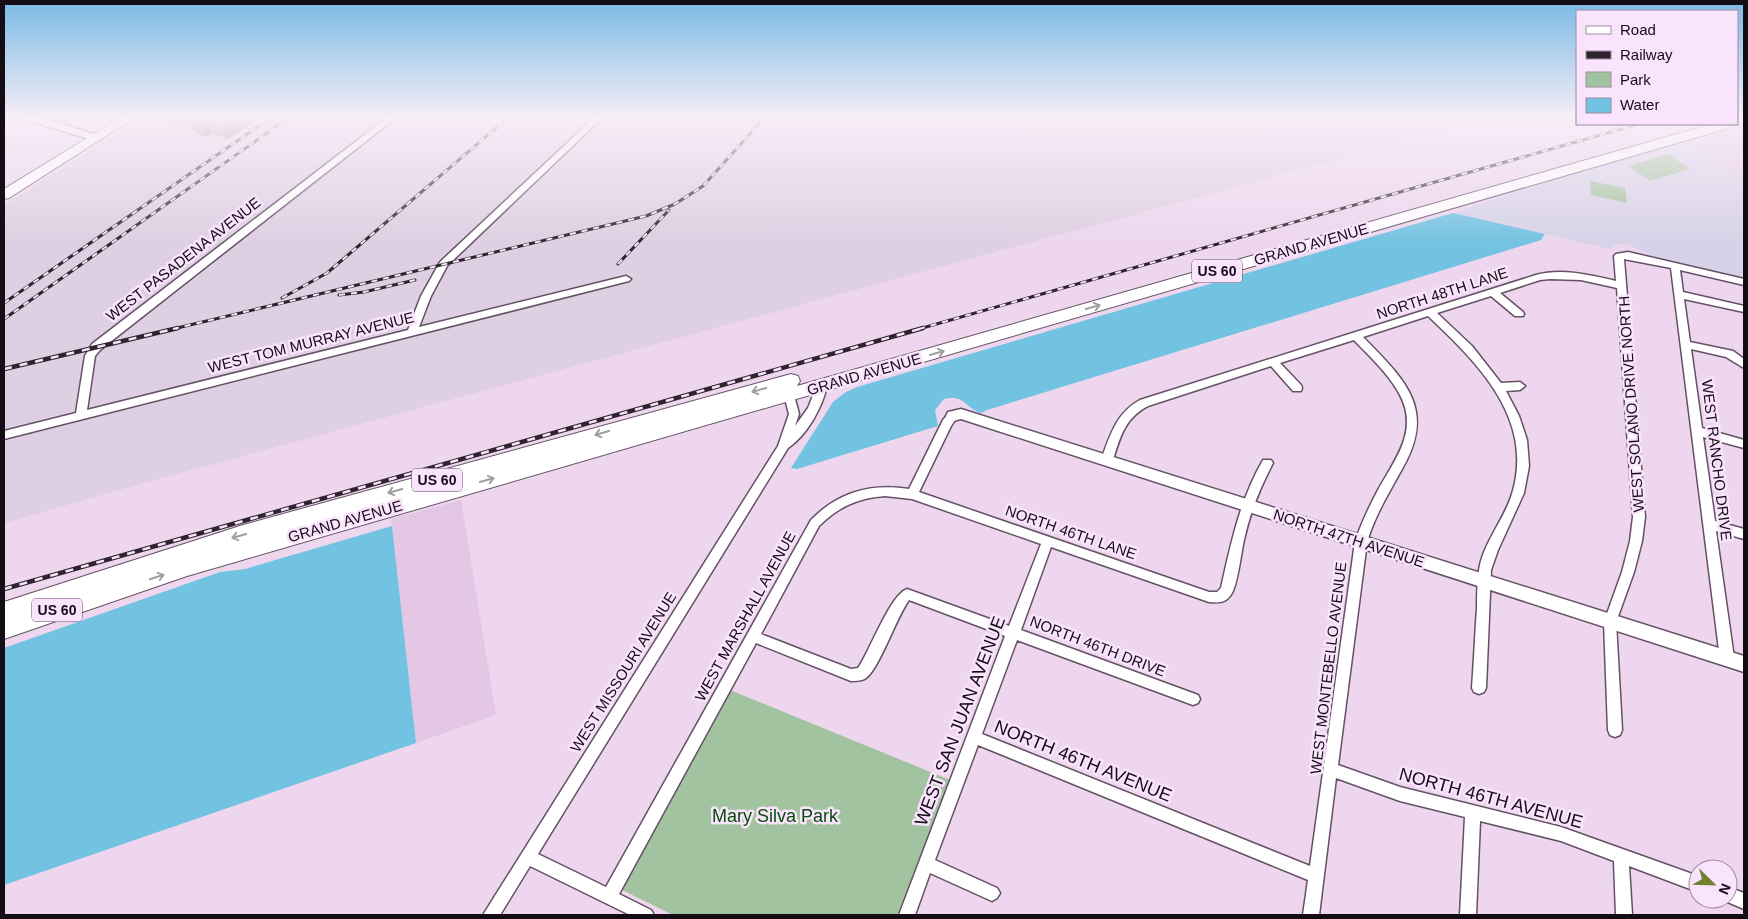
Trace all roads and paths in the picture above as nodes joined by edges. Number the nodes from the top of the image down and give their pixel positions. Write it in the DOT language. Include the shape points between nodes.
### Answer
graph roads {
  1 [pos="62,159"];
  2 [pos="338,159"];
  3 [pos="555,159"];
  4 [pos="1566,159"];
  5 [pos="1606,159"];
  6 [pos="4,195"];
  7 [pos="1675,266"];
  8 [pos="626,279"];
  9 [pos="1744,282"];
  10 [pos="1622,286"];
  11 [pos="1493,292"];
  12 [pos="1678,294"];
  13 [pos="1744,309"];
  14 [pos="1430,312"];
  15 [pos="1519,314"];
  16 [pos="412,332"];
  17 [pos="1356,336"];
  18 [pos="1685,344"];
  19 [pos="873,358"];
  20 [pos="1273,362"];
  21 [pos="1744,364"];
  22 [pos="822,386"];
  23 [pos="1520,386"];
  24 [pos="1499,387"];
  25 [pos="1297,388"];
  26 [pos="790,395"];
  27 [pos="81,416"];
  28 [pos="953,416"];
  29 [pos="1696,431"];
  30 [pos="4,435"];
  31 [pos="1744,444"];
  32 [pos="783,447"];
  33 [pos="1107,460"];
  34 [pos="1267,463"];
  35 [pos="912,494"];
  36 [pos="1247,505"];
  37 [pos="1708,524"];
  38 [pos="1744,534"];
  39 [pos="1048,540"];
  40 [pos="1361,542"];
  41 [pos="1484,581"];
  42 [pos="108,585"];
  43 [pos="4,602"];
  44 [pos="4,612"];
  45 [pos="1610,622"];
  46 [pos="4,629"];
  47 [pos="1014,632"];
  48 [pos="752,636"];
  49 [pos="4,640"];
  50 [pos="1727,658"];
  51 [pos="1744,664"];
  52 [pos="1479,688"];
  53 [pos="1193,699"];
  54 [pos="1615,730"];
  55 [pos="974,737"];
  56 [pos="1331,769"];
  57 [pos="1473,811"];
  58 [pos="1621,856"];
  59 [pos="528,857"];
  60 [pos="926,864"];
  61 [pos="1316,876"];
  62 [pos="1688,880"];
  63 [pos="992,893"];
  64 [pos="609,897"];
  65 [pos="491,915"];
  66 [pos="646,915"];
  67 [pos="907,915"];
  68 [pos="1311,915"];
  69 [pos="1468,915"];
  70 [pos="1624,915"];
  1 -- 6 [label="main road"];
  2 -- 27 [label="street, WEST PASADENA AVENUE" via="96,346 90,356"];
  3 -- 16 [label="street" via="443,264"];
  4 -- 19 [label="highway, GRAND AVENUE / US 60"];
  22 -- 5 [label="highway, GRAND AVENUE / US 60, one-way"];
  7 -- 9 [label="street"];
  7 -- 10 [label="street, WEST SOLANO DRIVE NORTH" via="1619,256"];
  7 -- 12 [label="street, WEST RANCHO DRIVE"];
  8 -- 16 [label="street, WEST TOM MURRAY AVENUE"];
  10 -- 11 [label="street, NORTH 48TH LANE" via="1576,276 1551,275"];
  10 -- 45 [label="street, WEST SOLANO DRIVE NORTH" via="1639,517 1628,572"];
  11 -- 14 [label="street, NORTH 48TH LANE"];
  11 -- 15 [label="street"];
  12 -- 13 [label="street"];
  12 -- 18 [label="street, WEST RANCHO DRIVE"];
  14 -- 17 [label="street, NORTH 48TH LANE"];
  14 -- 24 [label="street" via="1468,348"];
  16 -- 27 [label="street, WEST TOM MURRAY AVENUE"];
  17 -- 20 [label="street, NORTH 48TH LANE"];
  17 -- 40 [label="street, WEST MONTEBELLO AVENUE" via="1398,383 1413,419 1412,437 1405,455 1368,518"];
  18 -- 21 [label="street" via="1729,354"];
  18 -- 29 [label="street, WEST RANCHO DRIVE"];
  19 -- 26 [label="highway" via="860,367 798,385"];
  19 -- 42 [label="highway, GRAND AVENUE / US 60, one-way" via="251,532"];
  20 -- 25 [label="street"];
  20 -- 33 [label="street, NORTH 48TH LANE" via="1134,407 1121,421"];
  22 -- 26 [label="highway, GRAND AVENUE / US 60"];
  22 -- 32 [label="street, WEST MISSOURI AVENUE" via="820,397"];
  23 -- 24 [label="street"];
  24 -- 41 [label="street" via="1520,435 1522,473 1517,495 1488,557"];
  26 -- 32 [label="street, WEST MISSOURI AVENUE" via="794,414"];
  42 -- 26 [label="highway, GRAND AVENUE / US 60, one-way" via="187,567"];
  27 -- 30 [label="street, WEST TOM MURRAY AVENUE"];
  28 -- 33 [label="street, NORTH 47TH AVENUE" via="961,414"];
  28 -- 35 [label="street"];
  29 -- 31 [label="street"];
  29 -- 37 [label="street, WEST RANCHO DRIVE"];
  32 -- 59 [label="street, WEST MISSOURI AVENUE"];
  33 -- 36 [label="street, NORTH 47TH AVENUE"];
  34 -- 36 [label="street"];
  35 -- 39 [label="street, NORTH 46TH LANE"];
  35 -- 48 [label="street, WEST MARSHALL AVENUE" via="893,490 873,491 838,503 824,512"];
  36 -- 39 [label="street, NORTH 46TH LANE" via="1227,590 1220,598 1209,597"];
  36 -- 40 [label="street, NORTH 47TH AVENUE"];
  37 -- 38 [label="street"];
  37 -- 50 [label="street, WEST RANCHO DRIVE"];
  39 -- 47 [label="street, WEST SAN JUAN AVENUE"];
  40 -- 41 [label="street, NORTH 47TH AVENUE"];
  40 -- 56 [label="street, WEST MONTEBELLO AVENUE"];
  41 -- 45 [label="street, NORTH 47TH AVENUE"];
  41 -- 52 [label="street"];
  42 -- 43 [label="highway" via="62,585"];
  42 -- 44 [label="highway, GRAND AVENUE / US 60"];
  42 -- 46 [label="highway, GRAND AVENUE / US 60"];
  42 -- 49 [label="highway" via="62,618"];
  45 -- 50 [label="street, NORTH 47TH AVENUE"];
  45 -- 54 [label="street, WEST SOLANO DRIVE NORTH"];
  47 -- 48 [label="street, NORTH 46TH DRIVE" via="906,594 898,604 870,664 862,674 851,675"];
  47 -- 53 [label="street, NORTH 46TH DRIVE"];
  47 -- 55 [label="street, WEST SAN JUAN AVENUE"];
  48 -- 64 [label="street, WEST MARSHALL AVENUE"];
  50 -- 51 [label="street, NORTH 47TH AVENUE"];
  55 -- 60 [label="street, WEST SAN JUAN AVENUE"];
  55 -- 61 [label="street, NORTH 46TH AVENUE"];
  56 -- 57 [label="street, NORTH 46TH AVENUE" via="1400,794"];
  56 -- 61 [label="street, WEST MONTEBELLO AVENUE"];
  57 -- 58 [label="street, NORTH 46TH AVENUE" via="1561,834"];
  57 -- 69 [label="street"];
  58 -- 62 [label="street, NORTH 46TH AVENUE"];
  58 -- 70 [label="street"];
  59 -- 64 [label="street"];
  59 -- 65 [label="street, WEST MISSOURI AVENUE"];
  60 -- 63 [label="street"];
  60 -- 67 [label="street, WEST SAN JUAN AVENUE"];
  61 -- 68 [label="street, WEST MONTEBELLO AVENUE"];
  64 -- 66 [label="street"];
}
